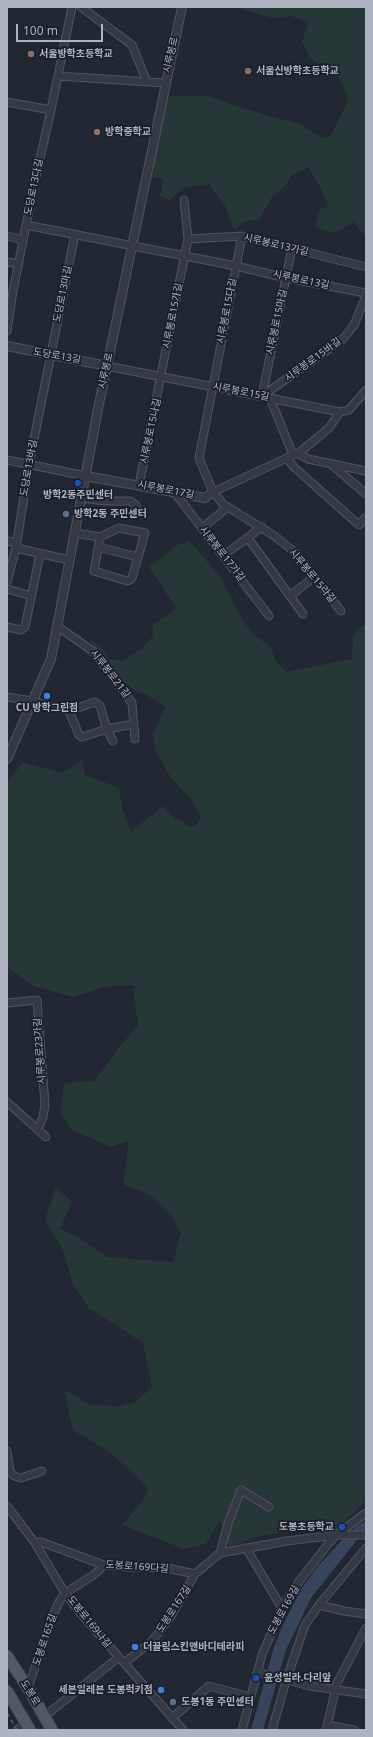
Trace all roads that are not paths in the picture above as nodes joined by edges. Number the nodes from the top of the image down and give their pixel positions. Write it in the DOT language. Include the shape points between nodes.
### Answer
graph roads {
  1 [pos="72,7"];
  2 [pos="81,7"];
  3 [pos="182,7"];
  4 [pos="58,76"];
  5 [pos="147,82"];
  6 [pos="165,83"];
  7 [pos="7,102"];
  8 [pos="51,110"];
  9 [pos="184,200"];
  10 [pos="26,225"];
  11 [pos="75,234"];
  12 [pos="7,236"];
  13 [pos="242,236"];
  14 [pos="188,239"];
  15 [pos="23,240"];
  16 [pos="131,245"];
  17 [pos="292,248"];
  18 [pos="185,255"];
  19 [pos="7,262"];
  20 [pos="19,264"];
  21 [pos="236,266"];
  22 [pos="364,268"];
  23 [pos="286,278"];
  24 [pos="10,291"];
  25 [pos="366,293"];
  26 [pos="366,296"];
  27 [pos="8,317"];
  28 [pos="7,331"];
  29 [pos="7,346"];
  30 [pos="50,354"];
  31 [pos="107,366"];
  32 [pos="162,376"];
  33 [pos="212,387"];
  34 [pos="366,390"];
  35 [pos="262,396"];
  36 [pos="359,397"];
  37 [pos="270,398"];
  38 [pos="366,402"];
  39 [pos="340,412"];
  40 [pos="292,455"];
  41 [pos="7,460"];
  42 [pos="330,463"];
  43 [pos="29,464"];
  44 [pos="366,471"];
  45 [pos="86,476"];
  46 [pos="139,485"];
  47 [pos="213,492"];
  48 [pos="175,493"];
  49 [pos="366,494"];
  50 [pos="81,498"];
  51 [pos="228,507"];
  52 [pos="139,513"];
  53 [pos="366,518"];
  54 [pos="262,527"];
  55 [pos="202,528"];
  56 [pos="74,533"];
  57 [pos="100,537"];
  58 [pos="248,538"];
  59 [pos="7,541"];
  60 [pos="17,546"];
  61 [pos="98,547"];
  62 [pos="40,554"];
  63 [pos="224,555"];
  64 [pos="138,557"];
  65 [pos="69,560"];
  66 [pos="314,578"];
  67 [pos="7,582"];
  68 [pos="7,589"];
  69 [pos="32,596"];
  70 [pos="290,596"];
  71 [pos="341,612"];
  72 [pos="303,614"];
  73 [pos="269,616"];
  74 [pos="57,626"];
  75 [pos="7,627"];
  76 [pos="7,697"];
  77 [pos="33,701"];
  78 [pos="69,711"];
  79 [pos="134,724"];
  80 [pos="107,729"];
  81 [pos="135,739"];
  82 [pos="113,741"];
  83 [pos="7,759"];
  84 [pos="7,1004"];
  85 [pos="7,1102"];
  86 [pos="38,1129"];
  87 [pos="46,1136"];
  88 [pos="7,1451"];
  89 [pos="42,1471"];
  90 [pos="9,1473"];
  91 [pos="7,1506"];
  92 [pos="269,1507"];
  93 [pos="366,1513"];
  94 [pos="10,1515"];
  95 [pos="338,1535"];
  96 [pos="366,1535"];
  97 [pos="35,1543"];
  98 [pos="246,1548"];
  99 [pos="366,1548"];
  100 [pos="220,1553"];
  101 [pos="104,1565"];
  102 [pos="195,1574"];
  103 [pos="65,1593"];
  104 [pos="319,1605"];
  105 [pos="282,1608"];
  106 [pos="366,1614"];
  107 [pos="366,1628"];
  108 [pos="7,1656"];
  109 [pos="119,1657"];
  110 [pos="124,1663"];
  111 [pos="258,1673"];
  112 [pos="284,1680"];
  113 [pos="28,1688"];
  114 [pos="334,1690"];
  115 [pos="7,1691"];
  116 [pos="366,1694"];
  117 [pos="250,1697"];
  118 [pos="45,1716"];
  119 [pos="172,1718"];
  120 [pos="24,1728"];
  121 [pos="327,1728"];
  122 [pos="52,1730"];
  123 [pos="183,1730"];
  124 [pos="242,1730"];
  125 [pos="273,1730"];
  126 [pos="354,1730"];
  1 -- 4 [label="street, 도당로13다길"];
  2 -- 5 [label="street" via="132,45"];
  3 -- 6 [label="street, 시루봉로"];
  4 -- 5 [label="street"];
  4 -- 8 [label="street, 도당로13다길"];
  5 -- 6 [label="street"];
  6 -- 16 [label="street, 시루봉로"];
  7 -- 8 [label="street"];
  8 -- 10 [label="street, 도당로13다길"];
  9 -- 14 [label="street"];
  10 -- 11 [label="street"];
  10 -- 15 [label="street, 도당로13다길"];
  11 -- 16 [label="street"];
  11 -- 30 [label="street, 도당로13마길"];
  12 -- 15 [label="street"];
  13 -- 14 [label="street, 시루봉로13가길"];
  13 -- 17 [label="street, 시루봉로13가길"];
  13 -- 21 [label="street, 시루봉로15다길"];
  14 -- 18 [label="street"];
  15 -- 20 [label="street, 도당로13다길"];
  16 -- 18 [label="street"];
  16 -- 31 [label="street, 시루봉로"];
  17 -- 22 [label="street, 시루봉로13가길"];
  17 -- 23 [label="street, 시루봉로15마길"];
  18 -- 21 [label="street"];
  18 -- 32 [label="street, 시루봉로15가길"];
  19 -- 20 [label="street"];
  20 -- 24 [label="street, 도당로13다길"];
  21 -- 23 [label="street, 시루봉로13길"];
  21 -- 33 [label="street, 시루봉로15다길"];
  23 -- 25 [label="street, 시루봉로13길"];
  23 -- 35 [label="street, 시루봉로15마길"];
  24 -- 27 [label="street, 도당로13다길"];
  26 -- 35 [label="street, 시루봉로15바길" via="354,325 343,339"];
  27 -- 28 [label="street, 도당로13다길"];
  29 -- 30 [label="street, 도당로13길"];
  30 -- 31 [label="street, 도당로13길"];
  30 -- 43 [label="street, 도당로13바길"];
  31 -- 32 [label="street, 시루봉로15길"];
  31 -- 45 [label="street, 시루봉로"];
  32 -- 33 [label="street, 시루봉로15길"];
  32 -- 46 [label="street, 시루봉로15나길"];
  33 -- 35 [label="street, 시루봉로15길"];
  33 -- 47 [label="street, 시루봉로15라길" via="199,458"];
  34 -- 36 [label="street"];
  35 -- 37 [label="street, 시루봉로15길"];
  36 -- 38 [label="street"];
  36 -- 39 [label="street" via="349,410"];
  37 -- 39 [label="street, 시루봉로15길"];
  37 -- 40 [label="street"];
  39 -- 40 [label="street, 시루봉로17길" via="329,428"];
  40 -- 42 [label="street"];
  40 -- 47 [label="street, 시루봉로17길"];
  40 -- 53 [label="street" via="294,468 359,525"];
  41 -- 43 [label="street"];
  42 -- 44 [label="street"];
  42 -- 49 [label="street"];
  43 -- 45 [label="street"];
  43 -- 60 [label="street, 도당로13바길"];
  45 -- 46 [label="street, 시루봉로17길"];
  45 -- 50 [label="street, 시루봉로"];
  46 -- 48 [label="street, 시루봉로17길"];
  47 -- 48 [label="street, 시루봉로17길" via="205,498"];
  47 -- 51 [label="street, 시루봉로15라길"];
  48 -- 55 [label="street, 시루봉로17가길"];
  50 -- 52 [label="street" via="105,501 130,500 136,505"];
  50 -- 56 [label="street, 시루봉로"];
  51 -- 54 [label="street, 시루봉로15라길"];
  51 -- 55 [label="street"];
  54 -- 58 [label="street"];
  54 -- 66 [label="street, 시루봉로15라길" via="296,554"];
  55 -- 63 [label="street, 시루봉로17가길"];
  56 -- 57 [label="street"];
  56 -- 65 [label="street, 시루봉로"];
  57 -- 61 [label="street"];
  57 -- 64 [label="street" via="120,528 145,533"];
  58 -- 63 [label="street"];
  58 -- 70 [label="street"];
  59 -- 60 [label="street"];
  60 -- 62 [label="street"];
  60 -- 67 [label="street, 도당로13바길"];
  61 -- 64 [label="street"];
  61 -- 64 [label="street" via="94,571 127,581 132,578"];
  62 -- 65 [label="street"];
  62 -- 69 [label="street"];
  63 -- 73 [label="street, 시루봉로17가길"];
  65 -- 74 [label="street, 시루봉로"];
  66 -- 70 [label="street"];
  66 -- 71 [label="street, 시루봉로15라길"];
  68 -- 69 [label="street"];
  69 -- 75 [label="street" via="23,629"];
  70 -- 72 [label="street"];
  74 -- 77 [label="street, 시루봉로" via="50,659"];
  74 -- 79 [label="street, 시루봉로21길" via="85,644 107,667 132,703"];
  76 -- 77 [label="street"];
  77 -- 78 [label="street"];
  77 -- 83 [label="street, 시루봉로"];
  78 -- 80 [label="street" via="82,737"];
  78 -- 80 [label="street" via="98,703"];
  79 -- 80 [label="street"];
  79 -- 81 [label="street, 시루봉로21길"];
  80 -- 82 [label="street"];
  84 -- 86 [label="street, 시루봉로23가길" via="36,1000 44,1105"];
  85 -- 86 [label="street"];
  86 -- 87 [label="street"];
  88 -- 90 [label="street"];
  89 -- 90 [label="street" via="21,1478"];
  91 -- 94 [label="street, 도봉로169나길"];
  92 -- 100 [label="street" via="242,1490 228,1524"];
  93 -- 95 [label="street, 도봉로169길"];
  94 -- 97 [label="street, 도봉로169나길"];
  95 -- 96 [label="street, 도봉로167길"];
  95 -- 98 [label="street, 도봉로167길"];
  95 -- 105 [label="street, 도봉로169길" via="300,1580"];
  97 -- 101 [label="street, 도봉로169다길" via="41,1542"];
  97 -- 103 [label="street, 도봉로169나길"];
  98 -- 100 [label="street, 도봉로167길"];
  98 -- 105 [label="street"];
  99 -- 104 [label="street"];
  100 -- 102 [label="street, 도봉로167길"];
  101 -- 102 [label="street, 도봉로169다길" via="167,1568"];
  101 -- 103 [label="street, 도봉로165길" via="95,1574"];
  102 -- 110 [label="street, 도봉로167길" via="182,1600 163,1628 151,1642"];
  103 -- 109 [label="street, 도봉로169나길"];
  103 -- 113 [label="street, 도봉로165길" via="52,1618"];
  104 -- 106 [label="street"];
  104 -- 112 [label="street" via="302,1632"];
  105 -- 111 [label="street, 도봉로169길" via="268,1639"];
  107 -- 114 [label="street"];
  108 -- 113 [label="main road, 도봉로"];
  109 -- 110 [label="street, 도봉로169나길"];
  109 -- 118 [label="street"];
  110 -- 119 [label="street, 도봉로169나길"];
  111 -- 112 [label="street"];
  111 -- 117 [label="street, 도봉로169길"];
  112 -- 114 [label="street"];
  112 -- 125 [label="street"];
  113 -- 118 [label="main road, 도봉로"];
  114 -- 116 [label="street"];
  114 -- 121 [label="street"];
  115 -- 120 [label="main road, 도봉로"];
  117 -- 119 [label="street" via="209,1686"];
  117 -- 124 [label="street, 도봉로169길"];
  118 -- 122 [label="main road, 도봉로"];
  119 -- 123 [label="street, 도봉로169나길"];
  121 -- 126 [label="street"];
}
